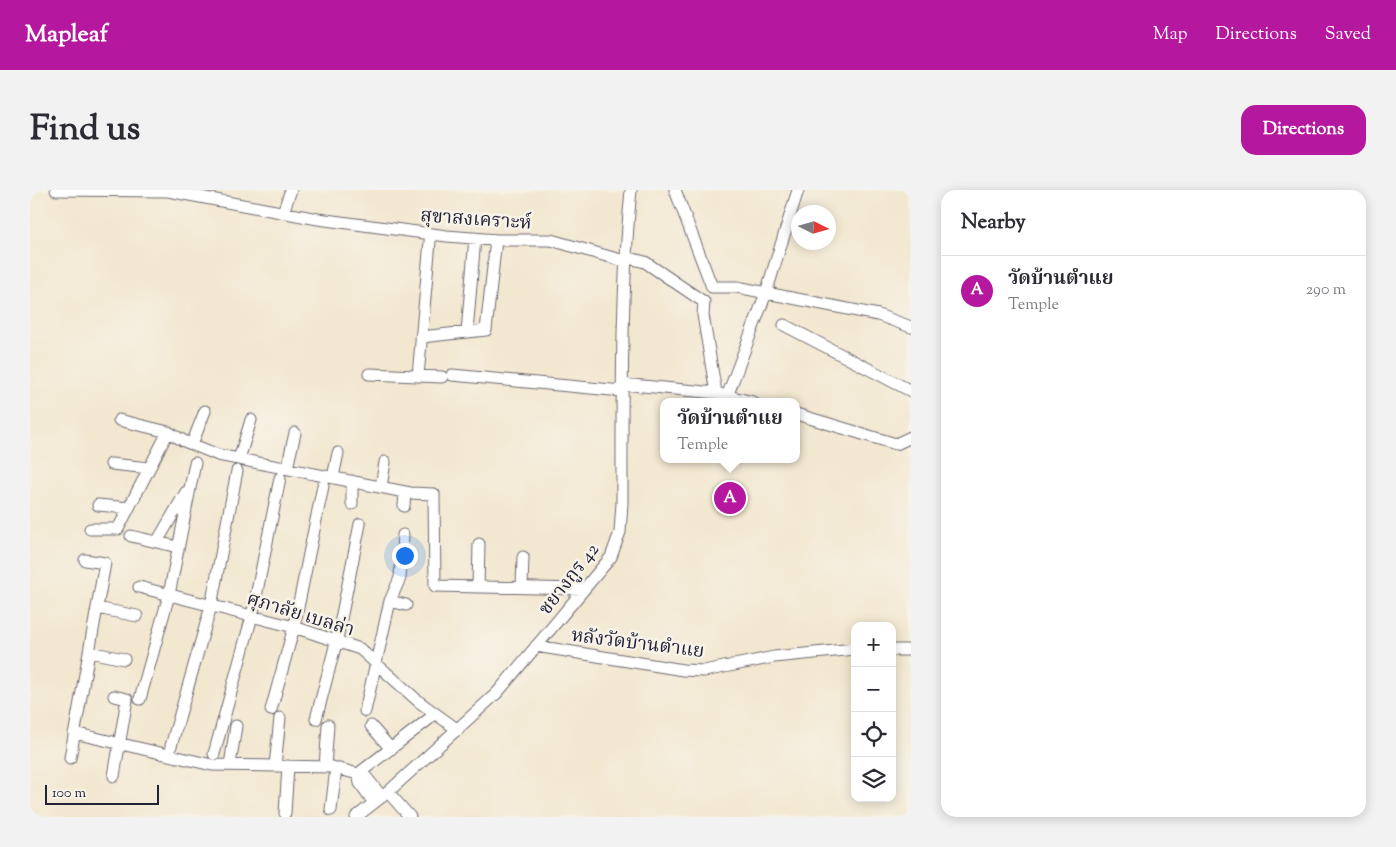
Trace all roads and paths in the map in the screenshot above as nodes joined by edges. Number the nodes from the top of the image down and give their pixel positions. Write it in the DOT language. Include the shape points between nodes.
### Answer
graph roads {
  1 [pos="57,190"];
  2 [pos="86,190"];
  3 [pos="291,190"];
  4 [pos="631,190"];
  5 [pos="675,190"];
  6 [pos="798,190"];
  7 [pos="127,191"];
  8 [pos="188,192"];
  9 [pos="284,212"];
  10 [pos="475,238"];
  11 [pos="496,240"];
  12 [pos="430,241"];
  13 [pos="624,259"];
  14 [pos="473,262"];
  15 [pos="493,265"];
  16 [pos="766,293"];
  17 [pos="784,325"];
  18 [pos="911,327"];
  19 [pos="467,332"];
  20 [pos="421,337"];
  21 [pos="369,374"];
  22 [pos="418,376"];
  23 [pos="622,387"];
  24 [pos="911,391"];
  25 [pos="716,393"];
  26 [pos="728,394"];
  27 [pos="740,398"];
  28 [pos="205,411"];
  29 [pos="800,415"];
  30 [pos="119,420"];
  31 [pos="251,420"];
  32 [pos="168,432"];
  33 [pos="295,433"];
  34 [pos="911,437"];
  35 [pos="192,444"];
  36 [pos="338,453"];
  37 [pos="385,462"];
  38 [pos="195,463"];
  39 [pos="111,464"];
  40 [pos="238,465"];
  41 [pos="149,468"];
  42 [pos="283,473"];
  43 [pos="333,478"];
  44 [pos="352,481"];
  45 [pos="191,483"];
  46 [pos="323,486"];
  47 [pos="382,487"];
  48 [pos="405,492"];
  49 [pos="352,504"];
  50 [pos="98,505"];
  51 [pos="404,506"];
  52 [pos="129,508"];
  53 [pos="360,524"];
  54 [pos="90,529"];
  55 [pos="403,535"];
  56 [pos="132,536"];
  57 [pos="157,542"];
  58 [pos="478,544"];
  59 [pos="178,547"];
  60 [pos="523,557"];
  61 [pos="85,560"];
  62 [pos="138,587"];
  63 [pos="478,587"];
  64 [pos="522,588"];
  65 [pos="584,589"];
  66 [pos="169,595"];
  67 [pos="390,601"];
  68 [pos="406,605"];
  69 [pos="211,606"];
  70 [pos="97,608"];
  71 [pos="136,616"];
  72 [pos="252,616"];
  73 [pos="294,627"];
  74 [pos="336,639"];
  75 [pos="536,646"];
  76 [pos="851,649"];
  77 [pos="896,650"];
  78 [pos="911,650"];
  79 [pos="89,652"];
  80 [pos="124,659"];
  81 [pos="377,664"];
  82 [pos="114,696"];
  83 [pos="140,699"];
  84 [pos="365,711"];
  85 [pos="316,719"];
  86 [pos="429,719"];
  87 [pos="328,724"];
  88 [pos="236,726"];
  89 [pos="371,726"];
  90 [pos="458,730"];
  91 [pos="74,732"];
  92 [pos="120,743"];
  93 [pos="171,746"];
  94 [pos="391,749"];
  95 [pos="214,754"];
  96 [pos="70,758"];
  97 [pos="230,765"];
  98 [pos="275,766"];
  99 [pos="288,766"];
  100 [pos="330,767"];
  101 [pos="358,774"];
  102 [pos="114,776"];
  103 [pos="381,797"];
  104 [pos="331,810"];
  105 [pos="285,813"];
  106 [pos="356,817"];
  107 [pos="410,817"];
  1 -- 2 [label="street, สุขาสงเคราะห์"];
  2 -- 7 [label="street, สุขาสงเคราะห์"];
  3 -- 9 [label="street"];
  4 -- 13 [label="street, ชยางกูร 42"];
  5 -- 16 [label="street" via="712,287 737,286"];
  6 -- 16 [label="street"];
  7 -- 8 [label="street, สุขาสงเคราะห์"];
  8 -- 9 [label="street, สุขาสงเคราะห์"];
  9 -- 10 [label="street, สุขาสงเคราะห์"];
  10 -- 11 [label="street, สุขาสงเคราะห์"];
  10 -- 14 [label="street"];
  11 -- 13 [label="street, สุขาสงเคราะห์" via="556,241 616,261"];
  11 -- 15 [label="street"];
  12 -- 20 [label="street"];
  13 -- 23 [label="street, ชยางกูร 42"];
  13 -- 25 [label="street, สุขาสงเคราะห์" via="645,262 704,302 703,315"];
  14 -- 15 [label="street"];
  14 -- 19 [label="street"];
  15 -- 19 [label="street" via="486,330"];
  16 -- 18 [label="street" via="878,315"];
  16 -- 26 [label="street"];
  17 -- 24 [label="street"];
  19 -- 20 [label="street"];
  20 -- 22 [label="street"];
  21 -- 22 [label="street"];
  22 -- 23 [label="street"];
  23 -- 25 [label="street"];
  23 -- 65 [label="street, ชยางกูร 42" via="620,532 611,557"];
  25 -- 26 [label="street"];
  26 -- 27 [label="street"];
  28 -- 35 [label="street"];
  29 -- 34 [label="street" via="896,444"];
  30 -- 32 [label="street"];
  31 -- 40 [label="street"];
  32 -- 35 [label="street"];
  32 -- 41 [label="street"];
  33 -- 42 [label="street"];
  35 -- 40 [label="street"];
  36 -- 43 [label="street"];
  37 -- 47 [label="street"];
  38 -- 45 [label="street"];
  39 -- 41 [label="street"];
  40 -- 42 [label="street"];
  40 -- 69 [label="street"];
  41 -- 52 [label="street"];
  42 -- 43 [label="street"];
  42 -- 72 [label="street"];
  43 -- 44 [label="street"];
  44 -- 47 [label="street"];
  44 -- 49 [label="street"];
  45 -- 57 [label="street"];
  45 -- 59 [label="street"];
  46 -- 73 [label="street"];
  47 -- 48 [label="street"];
  48 -- 51 [label="street"];
  48 -- 63 [label="street" via="434,494 435,586"];
  50 -- 52 [label="street"];
  52 -- 54 [label="street" via="118,529"];
  53 -- 74 [label="street"];
  55 -- 67 [label="street" via="400,578"];
  56 -- 57 [label="street"];
  57 -- 59 [label="street"];
  58 -- 63 [label="street"];
  59 -- 66 [label="street"];
  60 -- 64 [label="street"];
  61 -- 70 [label="street" via="105,563"];
  62 -- 66 [label="street, ศุภาลัย เบลล่า"];
  63 -- 64 [label="street"];
  64 -- 65 [label="street"];
  65 -- 75 [label="street, ชยางกูร 42"];
  66 -- 69 [label="street, ศุภาลัย เบลล่า"];
  66 -- 83 [label="street"];
  67 -- 68 [label="street"];
  67 -- 81 [label="street"];
  69 -- 72 [label="street, ศุภาลัย เบลล่า"];
  69 -- 93 [label="street"];
  70 -- 71 [label="street"];
  70 -- 79 [label="street"];
  72 -- 73 [label="street, ศุภาลัย เบลล่า"];
  72 -- 95 [label="street"];
  73 -- 74 [label="street, ศุภาลัย เบลล่า"];
  73 -- 98 [label="street" via="275,714"];
  74 -- 81 [label="street, ศุภาลัย เบลล่า" via="360,649"];
  74 -- 85 [label="street"];
  75 -- 76 [label="street, หลังวัดบ้านตำแย" via="704,671 774,657"];
  75 -- 90 [label="street, ชยางกูร 42" via="497,693"];
  77 -- 78 [label="street"];
  79 -- 80 [label="street"];
  79 -- 91 [label="street"];
  81 -- 84 [label="street"];
  81 -- 90 [label="street, ศุภาลัย เบลล่า" via="418,701"];
  82 -- 92 [label="street" via="127,699"];
  86 -- 94 [label="street"];
  87 -- 100 [label="street"];
  88 -- 97 [label="street"];
  89 -- 94 [label="street"];
  90 -- 103 [label="street, ชยางกูร 42"];
  91 -- 92 [label="street"];
  91 -- 96 [label="street"];
  92 -- 97 [label="street" via="212,765"];
  92 -- 102 [label="street"];
  94 -- 101 [label="street"];
  97 -- 98 [label="street"];
  98 -- 99 [label="street"];
  99 -- 100 [label="street"];
  99 -- 105 [label="street"];
  100 -- 101 [label="street"];
  100 -- 104 [label="street"];
  101 -- 103 [label="street" via="366,777"];
  103 -- 106 [label="street, ชยางกูร 42"];
  103 -- 107 [label="street"];
}
